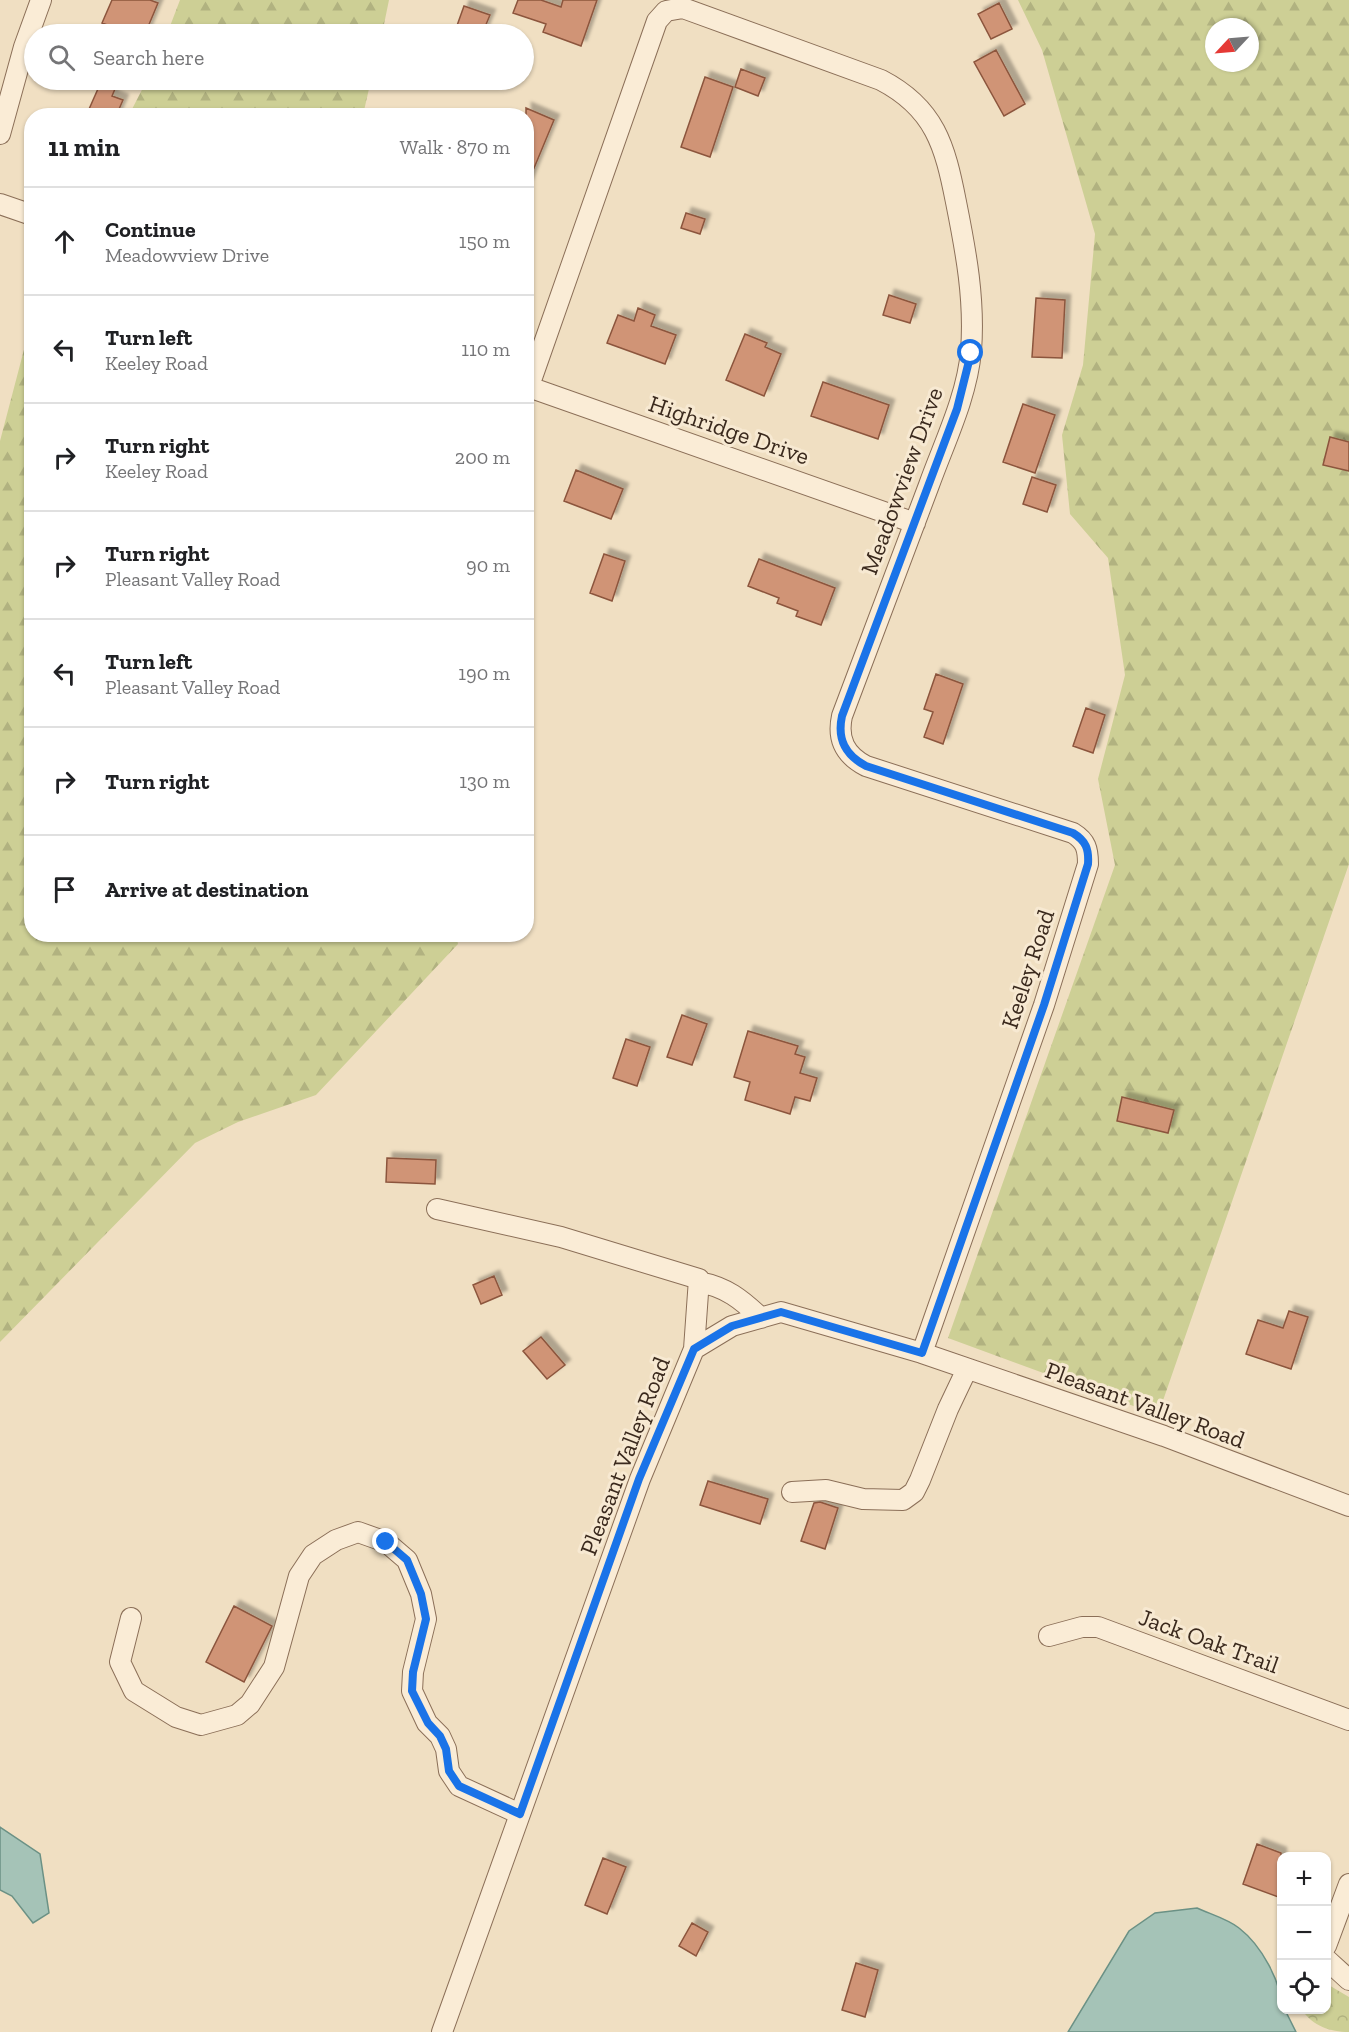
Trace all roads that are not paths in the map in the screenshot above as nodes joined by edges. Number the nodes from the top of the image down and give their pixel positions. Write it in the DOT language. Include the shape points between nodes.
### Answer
graph roads {
  1 [pos="41,0"];
  2 [pos="664,5"];
  3 [pos="32,24"];
  4 [pos="24,47"];
  5 [pos="0,134"];
  6 [pos="0,204"];
  7 [pos="24,212"];
  8 [pos="534,369"];
  9 [pos="534,388"];
  10 [pos="915,523"];
  11 [pos="846,751"];
  12 [pos="437,1209"];
  13 [pos="699,1282"];
  14 [pos="761,1318"];
  15 [pos="694,1349"];
  16 [pos="922,1353"];
  17 [pos="967,1369"];
  18 [pos="792,1492"];
  19 [pos="1349,1506"];
  20 [pos="131,1618"];
  21 [pos="1048,1636"];
  22 [pos="1349,1720"];
  23 [pos="520,1814"];
  24 [pos="1349,1884"];
  25 [pos="1331,1933"];
  26 [pos="1327,1960"];
  27 [pos="1349,1980"];
  28 [pos="442,2032"];
  1 -- 3 [label="street"];
  2 -- 8 [label="street, Meadowview Drive"];
  2 -- 10 [label="street, Meadowview Drive" via="683,8 881,80 916,103 936,131 949,168 969,265 971,353 957,409"];
  4 -- 5 [label="street"];
  6 -- 7 [label="street"];
  9 -- 10 [label="street, Highridge Drive"];
  10 -- 11 [label="street, Meadowview Drive" via="842,716 839,728"];
  11 -- 16 [label="street, Keeley Road" via="854,760 880,772 1073,833 1086,844 1088,853 1088,864 1044,1005"];
  12 -- 13 [label="street" via="561,1237"];
  13 -- 14 [label="street" via="718,1285 736,1295"];
  13 -- 15 [label="street"];
  14 -- 15 [label="street, Pleasant Valley Road" via="732,1326"];
  14 -- 16 [label="street, Pleasant Valley Road" via="781,1312"];
  15 -- 23 [label="street, Pleasant Valley Road" via="639,1479"];
  16 -- 17 [label="street, Pleasant Valley Road"];
  17 -- 18 [label="street" via="920,1480 914,1492 903,1500 863,1499 826,1490"];
  17 -- 19 [label="street, Pleasant Valley Road" via="1164,1436"];
  20 -- 23 [label="street" via="120,1662 134,1691 176,1717 201,1725 237,1715 250,1704 274,1667 298,1576 313,1555 358,1532 386,1542 407,1560 421,1594 426,1619 412,1691 422,1714 440,1736 449,1771 459,1786"];
  21 -- 22 [label="street, Jack Oak Trail" via="1098,1627"];
  23 -- 28 [label="street, Pleasant Valley Road"];
  24 -- 25 [label="street"];
  26 -- 27 [label="street"];
}
